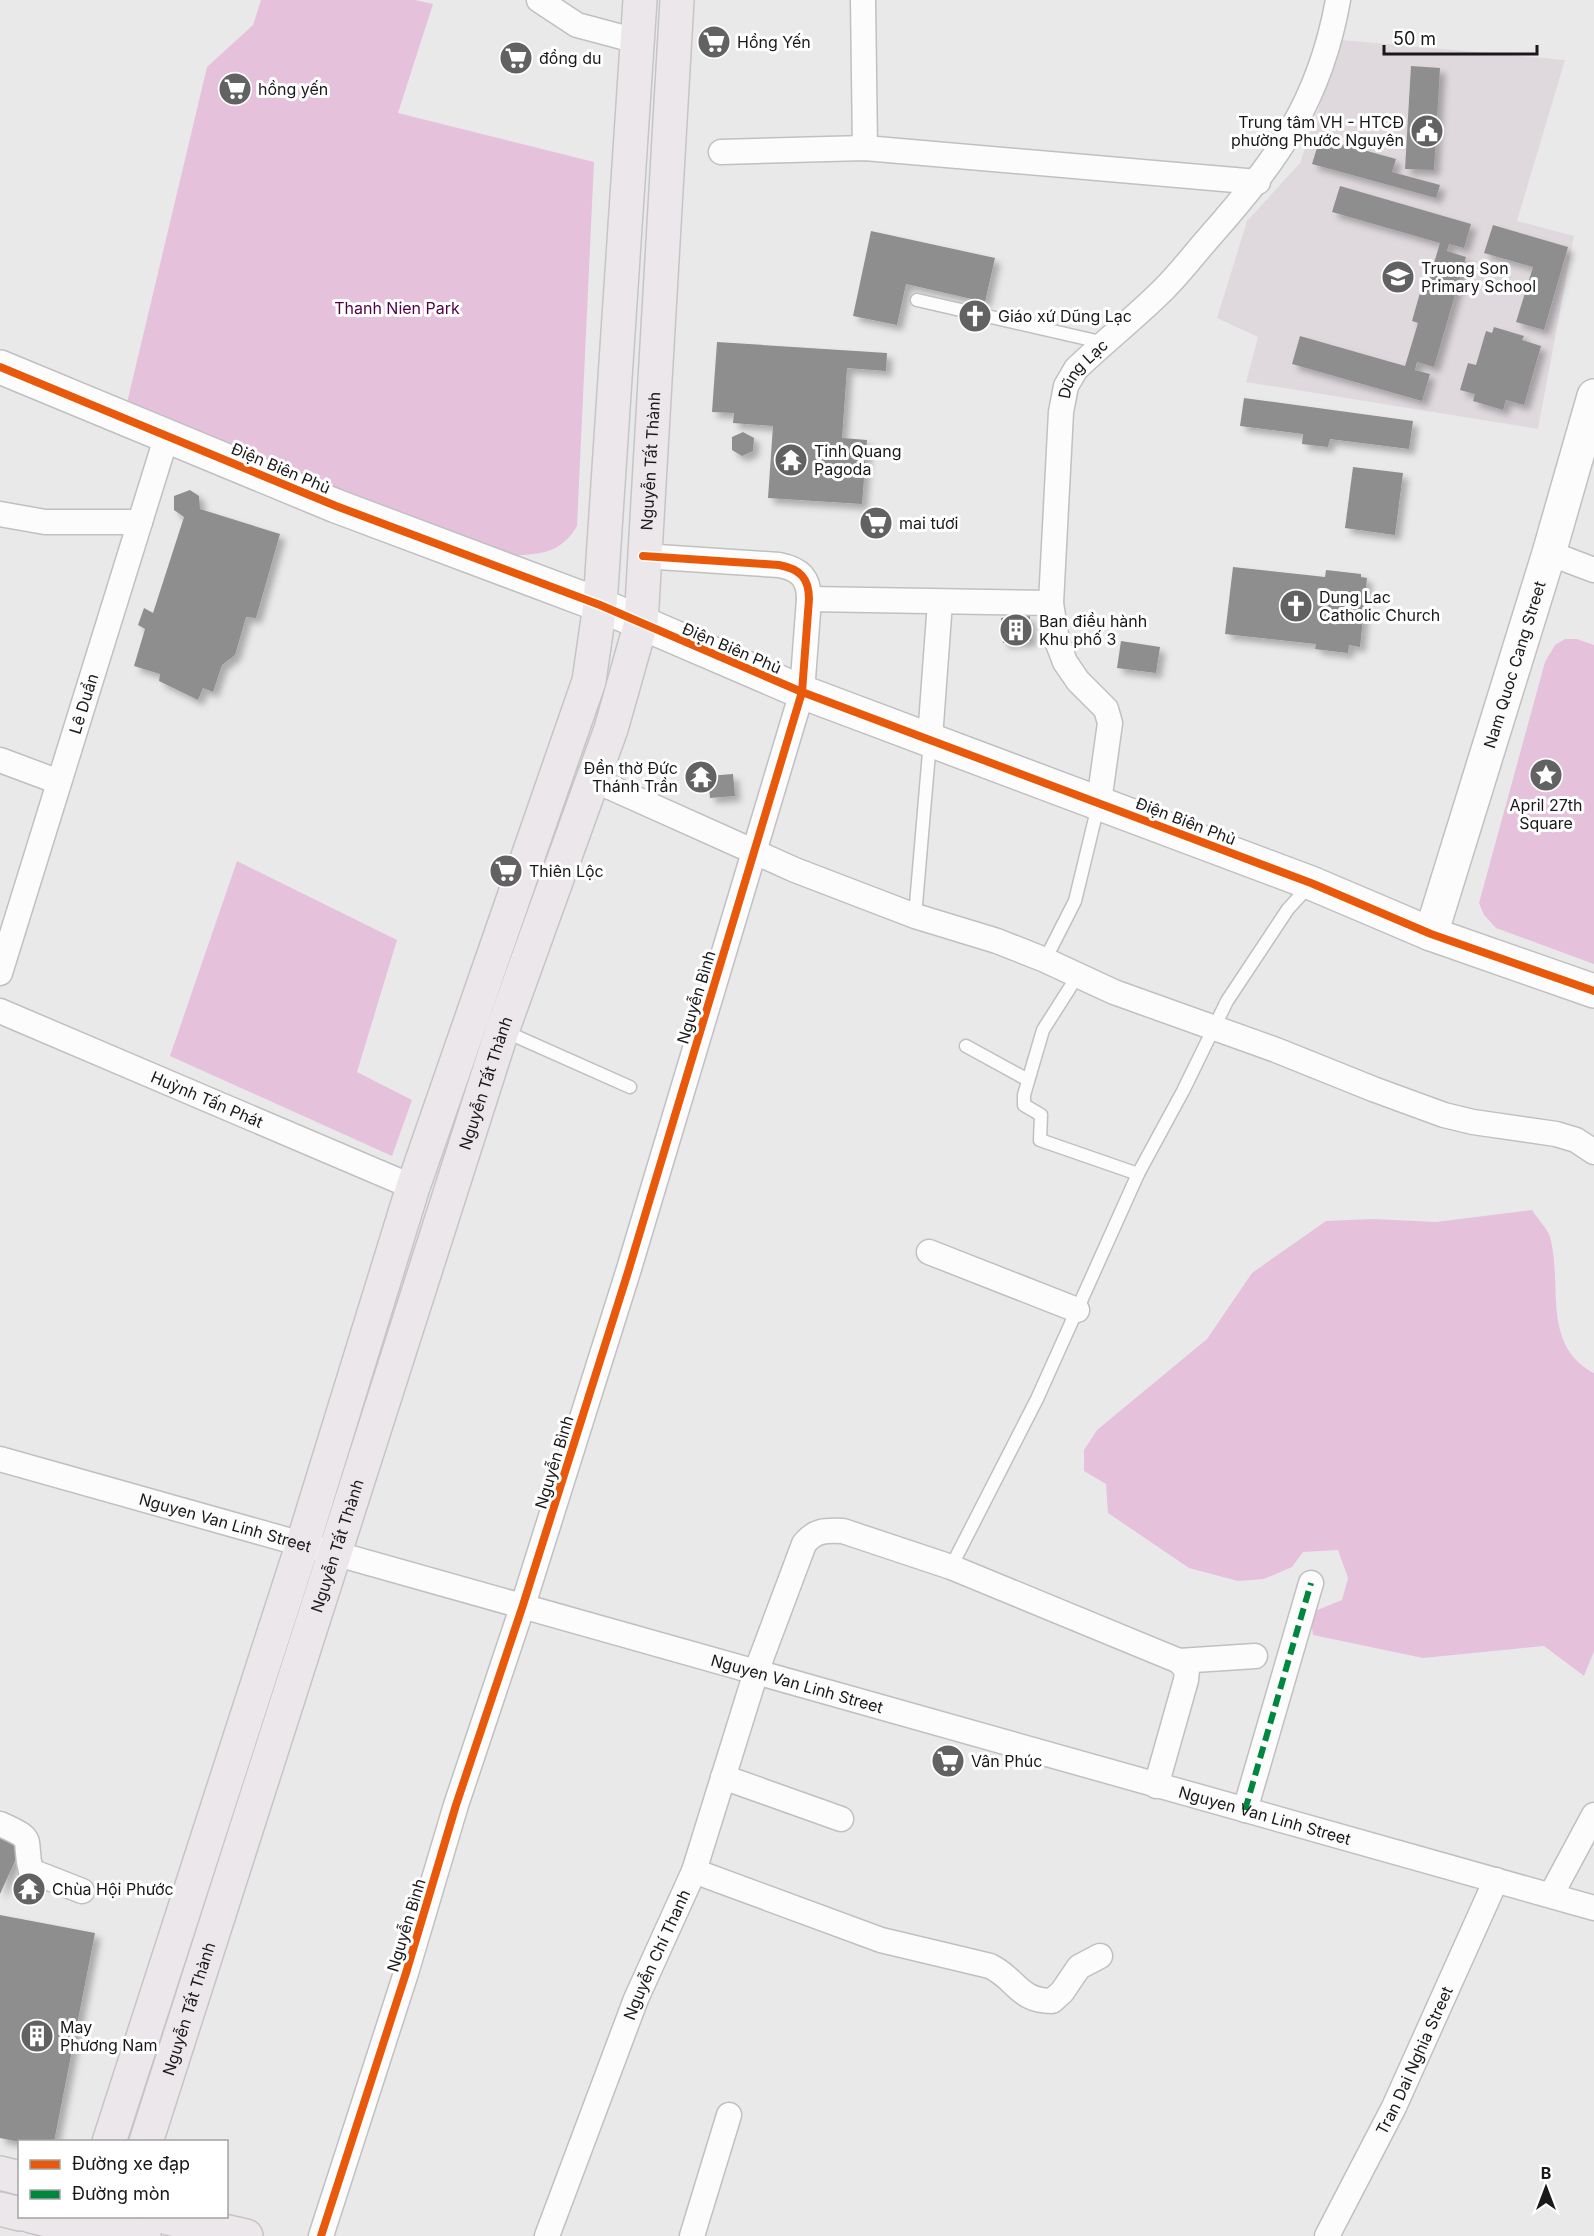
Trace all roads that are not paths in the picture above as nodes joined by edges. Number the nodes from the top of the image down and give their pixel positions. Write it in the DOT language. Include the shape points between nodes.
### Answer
graph roads {
  1 [pos="539,0"];
  2 [pos="640,0"];
  3 [pos="677,0"];
  4 [pos="863,0"];
  5 [pos="1338,0"];
  6 [pos="637,41"];
  7 [pos="865,148"];
  8 [pos="721,152"];
  9 [pos="1258,182"];
  10 [pos="917,300"];
  11 [pos="1105,343"];
  12 [pos="0,367"];
  13 [pos="1594,396"];
  14 [pos="167,435"];
  15 [pos="0,514"];
  16 [pos="141,522"];
  17 [pos="1549,553"];
  18 [pos="643,556"];
  19 [pos="1594,570"];
  20 [pos="809,599"];
  21 [pos="940,602"];
  22 [pos="1051,603"];
  23 [pos="600,605"];
  24 [pos="641,623"];
  25 [pos="802,692"];
  26 [pos="930,738"];
  27 [pos="0,760"];
  28 [pos="592,779"];
  29 [pos="59,782"];
  30 [pos="1099,802"];
  31 [pos="754,851"];
  32 [pos="1311,883"];
  33 [pos="915,916"];
  34 [pos="1431,934"];
  35 [pos="1045,960"];
  36 [pos="0,973"];
  37 [pos="1078,975"];
  38 [pos="1594,991"];
  39 [pos="0,1011"];
  40 [pos="1214,1028"];
  41 [pos="502,1031"];
  42 [pos="966,1046"];
  43 [pos="1028,1080"];
  44 [pos="630,1087"];
  45 [pos="1594,1152"];
  46 [pos="1138,1174"];
  47 [pos="413,1187"];
  48 [pos="929,1252"];
  49 [pos="1077,1310"];
  50 [pos="0,1459"];
  51 [pos="303,1543"];
  52 [pos="336,1552"];
  53 [pos="951,1567"];
  54 [pos="1311,1583"];
  55 [pos="523,1605"];
  56 [pos="1255,1656"];
  57 [pos="1179,1661"];
  58 [pos="756,1672"];
  59 [pos="723,1777"];
  60 [pos="1156,1786"];
  61 [pos="1245,1810"];
  62 [pos="1594,1815"];
  63 [pos="841,1819"];
  64 [pos="0,1824"];
  65 [pos="694,1870"];
  66 [pos="1496,1880"];
  67 [pos="82,1891"];
  68 [pos="1551,1895"];
  69 [pos="1594,1908"];
  70 [pos="1100,1956"];
  71 [pos="729,2115"];
  72 [pos="110,2140"];
  73 [pos="147,2140"];
  74 [pos="0,2173"];
  75 [pos="18,2178"];
  76 [pos="0,2209"];
  77 [pos="18,2214"];
  78 [pos="38,2218"];
  79 [pos="164,2218"];
  80 [pos="97,2227"];
  81 [pos="144,2236"];
  82 [pos="246,2236"];
  83 [pos="321,2236"];
  84 [pos="548,2236"];
  85 [pos="692,2236"];
  86 [pos="1327,2236"];
  1 -- 6 [label="street" via="577,25"];
  2 -- 6 [label="main road, Nguyễn Tất Thành"];
  3 -- 18 [label="main road, Nguyễn Tất Thành"];
  4 -- 7 [label="street"];
  5 -- 9 [label="street, Dũng Lạc" via="1332,33 1298,124"];
  6 -- 23 [label="main road, Nguyễn Tất Thành"];
  7 -- 8 [label="street"];
  7 -- 9 [label="street"];
  9 -- 11 [label="street, Dũng Lạc" via="1164,288"];
  10 -- 11 [label="lane"];
  11 -- 22 [label="street, Dũng Lạc" via="1076,369 1062,403"];
  12 -- 14 [label="street, Điện Biên Phủ"];
  13 -- 17 [label="street, Nam Quoc Cang Street"];
  14 -- 16 [label="street, Lê Duẩn"];
  14 -- 23 [label="street, Điện Biên Phủ" via="336,506"];
  15 -- 16 [label="street" via="45,522"];
  16 -- 29 [label="street, Lê Duẩn"];
  17 -- 19 [label="street"];
  17 -- 34 [label="street, Nam Quoc Cang Street"];
  18 -- 20 [label="street" via="791,568 804,575"];
  18 -- 24 [label="main road, Nguyễn Tất Thành"];
  20 -- 21 [label="street"];
  20 -- 25 [label="street, Nguyễn Bình"];
  21 -- 22 [label="street"];
  21 -- 26 [label="street"];
  22 -- 30 [label="street, Dũng Lạc" via="1065,662 1106,709 1110,723"];
  23 -- 24 [label="street, Điện Biên Phủ"];
  23 -- 47 [label="main road, Nguyễn Tất Thành" via="589,681"];
  24 -- 25 [label="street, Điện Biên Phủ"];
  24 -- 28 [label="main road, Nguyễn Tất Thành" via="611,729"];
  25 -- 26 [label="street, Điện Biên Phủ"];
  25 -- 31 [label="street, Nguyễn Bình"];
  26 -- 30 [label="street, Điện Biên Phủ"];
  26 -- 33 [label="lane"];
  27 -- 29 [label="street"];
  28 -- 31 [label="street"];
  28 -- 41 [label="main road, Nguyễn Tất Thành"];
  29 -- 36 [label="street, Lê Duẩn"];
  30 -- 32 [label="street, Điện Biên Phủ"];
  30 -- 35 [label="lane" via="1075,901"];
  31 -- 33 [label="street"];
  31 -- 55 [label="street, Nguyễn Bình"];
  32 -- 34 [label="street, Điện Biên Phủ"];
  32 -- 40 [label="lane" via="1266,940"];
  33 -- 35 [label="street"];
  34 -- 38 [label="street, Điện Biên Phủ"];
  35 -- 37 [label="street"];
  37 -- 40 [label="street"];
  37 -- 43 [label="lane" via="1043,1030"];
  39 -- 47 [label="street, Huỳnh Tấn Phát"];
  40 -- 45 [label="street" via="1444,1114 1556,1134 1576,1140"];
  40 -- 46 [label="lane"];
  41 -- 44 [label="lane"];
  41 -- 52 [label="main road, Nguyễn Tất Thành"];
  42 -- 43 [label="lane"];
  43 -- 46 [label="lane" via="1024,1105 1041,1115 1040,1140"];
  46 -- 49 [label="lane"];
  47 -- 51 [label="main road, Nguyễn Tất Thành"];
  48 -- 49 [label="street"];
  49 -- 53 [label="lane" via="1037,1399"];
  50 -- 51 [label="street, Nguyen Van Linh Street"];
  51 -- 52 [label="street, Nguyen Van Linh Street"];
  51 -- 72 [label="main road, Nguyễn Tất Thành"];
  52 -- 55 [label="street, Nguyen Van Linh Street"];
  52 -- 73 [label="main road, Nguyễn Tất Thành"];
  53 -- 57 [label="street"];
  53 -- 58 [label="street, Nguyễn Chí Thanh" via="843,1531 812,1534 804,1544"];
  54 -- 61 [label="street"];
  55 -- 58 [label="street, Nguyen Van Linh Street"];
  55 -- 83 [label="street, Nguyễn Bình"];
  56 -- 57 [label="street"];
  57 -- 60 [label="street" via="1187,1670 1186,1680"];
  58 -- 59 [label="street, Nguyễn Chí Thanh"];
  58 -- 60 [label="street, Nguyen Van Linh Street"];
  59 -- 63 [label="street"];
  59 -- 65 [label="street, Nguyễn Chí Thanh"];
  60 -- 61 [label="street, Nguyen Van Linh Street"];
  61 -- 66 [label="street, Nguyen Van Linh Street"];
  62 -- 68 [label="street"];
  64 -- 67 [label="street" via="25,1835 32,1871"];
  65 -- 70 [label="street" via="881,1940 990,1966 1002,1972 1028,1998 1052,2001 1079,1967"];
  65 -- 84 [label="street, Nguyễn Chí Thanh" via="636,1999"];
  66 -- 68 [label="street, Nguyen Van Linh Street"];
  66 -- 86 [label="street, Tran Dai Nghia Street" via="1394,2107"];
  68 -- 69 [label="street, Nguyen Van Linh Street"];
  71 -- 85 [label="street"];
  74 -- 75 [label="main road"];
  76 -- 77 [label="main road"];
  78 -- 80 [label="main road"];
  79 -- 82 [label="main road"];
  80 -- 81 [label="main road"];
}
